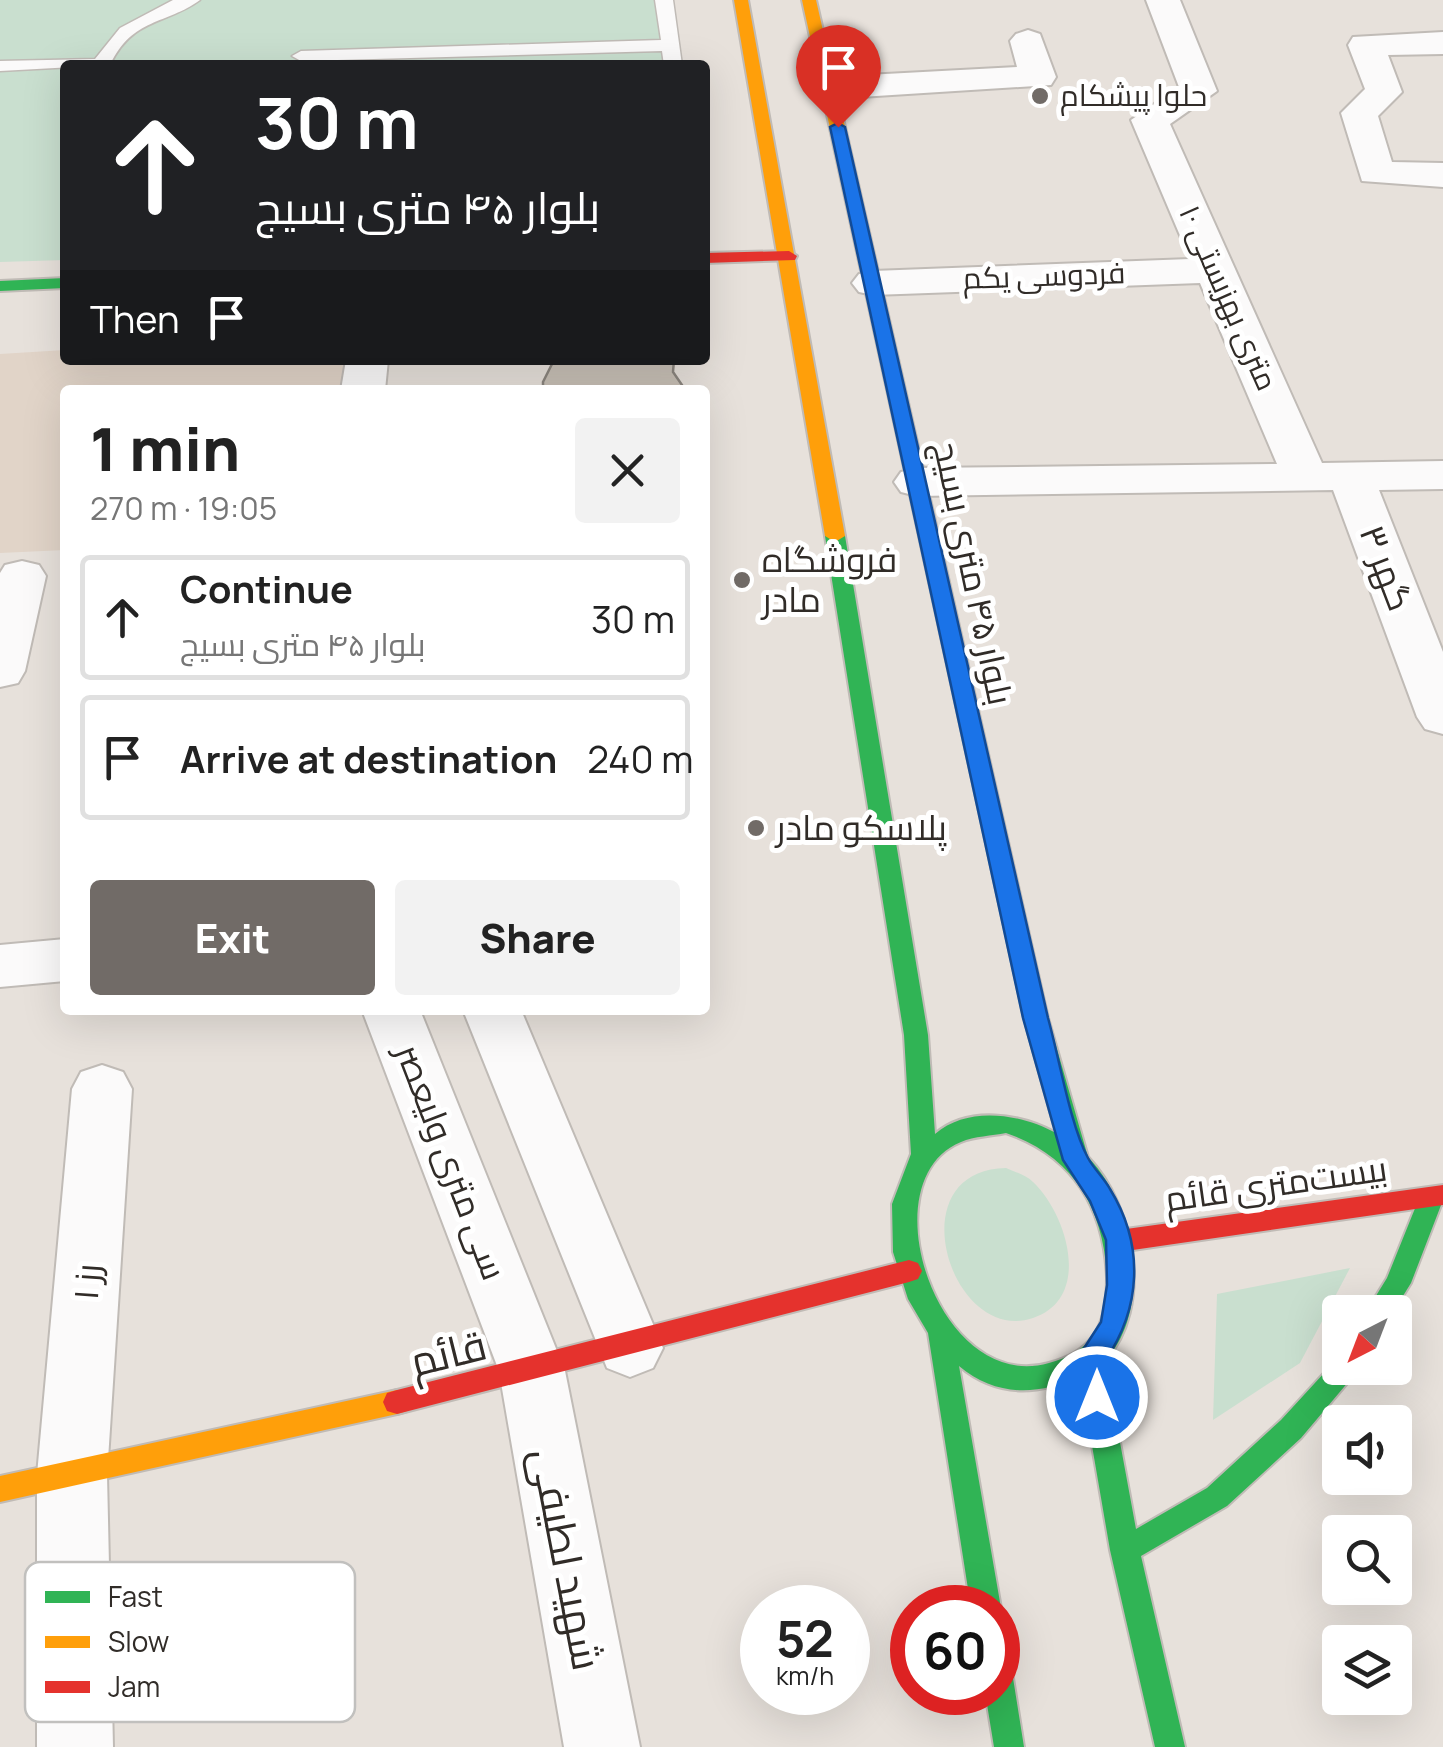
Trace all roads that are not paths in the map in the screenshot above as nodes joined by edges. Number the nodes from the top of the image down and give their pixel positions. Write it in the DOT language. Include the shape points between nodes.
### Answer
graph roads {
  1 [pos="192,0"];
  2 [pos="664,0"];
  3 [pos="741,0"];
  4 [pos="809,0"];
  5 [pos="1163,0"];
  6 [pos="1432,34"];
  7 [pos="1028,40"];
  8 [pos="672,55"];
  9 [pos="301,56"];
  10 [pos="103,60"];
  11 [pos="60,65"];
  12 [pos="0,66"];
  13 [pos="829,88"];
  14 [pos="1443,175"];
  15 [pos="788,256"];
  16 [pos="710,258"];
  17 [pos="1216,270"];
  18 [pos="872,283"];
  19 [pos="60,284"];
  20 [pos="0,286"];
  21 [pos="1443,475"];
  22 [pos="1328,476"];
  23 [pos="918,482"];
  24 [pos="29,576"];
  25 [pos="0,671"];
  26 [pos="1443,716"];
  27 [pos="60,960"];
  28 [pos="0,966"];
  29 [pos="393,1015"];
  30 [pos="494,1015"];
  31 [pos="102,1089"];
  32 [pos="924,1156"];
  33 [pos="1076,1160"];
  34 [pos="1437,1196"];
  35 [pos="1119,1240"];
  36 [pos="909,1270"];
  37 [pos="1391,1295"];
  38 [pos="940,1336"];
  39 [pos="630,1348"];
  40 [pos="1090,1359"];
  41 [pos="532,1371"];
  42 [pos="1331,1385"];
  43 [pos="72,1475"];
  44 [pos="0,1489"];
  45 [pos="1125,1550"];
  46 [pos="73,1562"];
  47 [pos="982,1585"];
  48 [pos="1004,1715"];
  49 [pos="75,1722"];
  50 [pos="75,1747"];
  51 [pos="602,1747"];
  52 [pos="1009,1747"];
  53 [pos="1170,1747"];
  1 -- 10 [label="lane" via="143,19"];
  2 -- 8 [label="lane"];
  3 -- 15 [label="main road"];
  4 -- 13 [label="main road, بلوار ۴۵ متری بسیج"];
  5 -- 17 [label="street, ۱۰ متری بهزیستی" via="1199,91 1150,120"];
  6 -- 14 [label="street" via="1366,45 1384,92 1358,113 1376,173"];
  7 -- 13 [label="street" via="1038,77"];
  8 -- 9 [label="lane"];
  11 -- 12 [label="lane"];
  13 -- 18 [label="main road, بلوار ۴۵ متری بسیج"];
  15 -- 16 [label="main road"];
  15 -- 32 [label="main road" via="916,1036"];
  17 -- 18 [label="street, فردوسی یکم"];
  17 -- 22 [label="street, ۱۰ متری بهزیستی"];
  18 -- 23 [label="main road, بلوار ۴۵ متری بسیج"];
  19 -- 20 [label="main road"];
  21 -- 22 [label="street"];
  22 -- 23 [label="street"];
  22 -- 26 [label="street, گهر ۳"];
  23 -- 33 [label="main road, بلوار ۴۵ متری بسیج" via="1036,1018"];
  24 -- 25 [label="street"];
  27 -- 28 [label="street"];
  29 -- 41 [label="street, سی متری ولیعصر"];
  30 -- 39 [label="street"];
  31 -- 43 [label="street, رز ۱"];
  32 -- 33 [label="main road" via="939,1139 969,1124 1006,1123 1041,1133"];
  32 -- 36 [label="main road" via="903,1206"];
  33 -- 35 [label="main road"];
  34 -- 35 [label="main road, بیست‌متری قائم"];
  34 -- 37 [label="main road"];
  35 -- 40 [label="main road" via="1114,1326"];
  36 -- 38 [label="main road"];
  36 -- 39 [label="main road, قائم"];
  38 -- 40 [label="main road" via="978,1365 1016,1380 1056,1378"];
  38 -- 47 [label="main road"];
  39 -- 41 [label="main road, قائم"];
  40 -- 45 [label="main road"];
  41 -- 43 [label="main road, قائم"];
  41 -- 51 [label="street, شهید لطیفی"];
  42 -- 45 [label="main road" via="1216,1497"];
  43 -- 44 [label="main road, قائم"];
  43 -- 46 [label="street, رز ۱"];
  45 -- 53 [label="main road"];
  48 -- 52 [label="main road"];
  49 -- 50 [label="street, رز ۱"];
}
